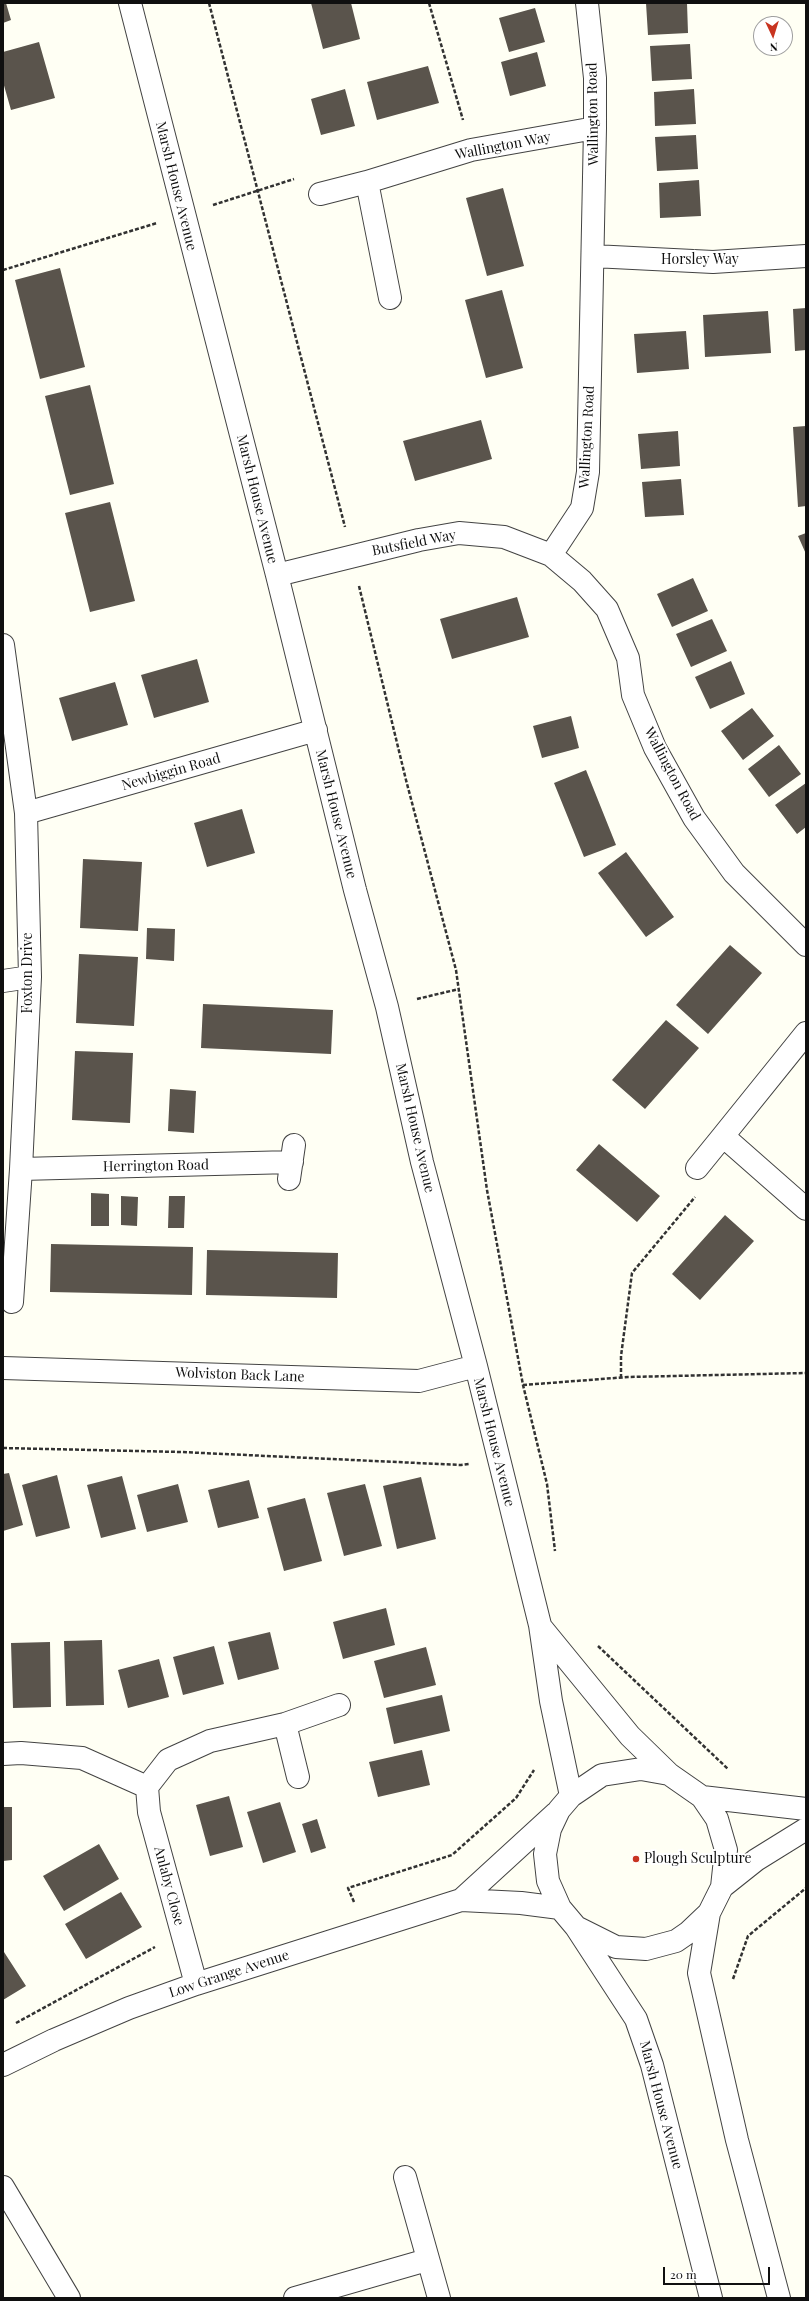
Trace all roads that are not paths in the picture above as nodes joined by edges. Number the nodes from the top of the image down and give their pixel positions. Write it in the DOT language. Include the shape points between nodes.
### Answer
graph roads {
  1 [pos="130,3"];
  2 [pos="587,3"];
  3 [pos="595,128"];
  4 [pos="367,182"];
  5 [pos="320,194"];
  6 [pos="593,256"];
  7 [pos="806,256"];
  8 [pos="390,298"];
  9 [pos="551,555"];
  10 [pos="277,575"];
  11 [pos="3,645"];
  12 [pos="316,730"];
  13 [pos="26,813"];
  14 [pos="806,945"];
  15 [pos="30,977"];
  16 [pos="3,981"];
  17 [pos="806,1033"];
  18 [pos="723,1136"];
  19 [pos="292,1162"];
  20 [pos="697,1168"];
  21 [pos="21,1169"];
  22 [pos="806,1209"];
  23 [pos="12,1302"];
  24 [pos="476,1366"];
  25 [pos="3,1368"];
  26 [pos="540,1625"];
  27 [pos="339,1705"];
  28 [pos="285,1724"];
  29 [pos="3,1754"];
  30 [pos="669,1774"];
  31 [pos="298,1777"];
  32 [pos="147,1786"];
  33 [pos="702,1797"];
  34 [pos="565,1803"];
  35 [pos="806,1809"];
  36 [pos="806,1829"];
  37 [pos="722,1887"];
  38 [pos="461,1900"];
  39 [pos="560,1908"];
  40 [pos="709,1912"];
  41 [pos="576,1927"];
  42 [pos="196,1984"];
  43 [pos="3,2066"];
  44 [pos="405,2177"];
  45 [pos="3,2187"];
  46 [pos="427,2260"];
  47 [pos="69,2298"];
  48 [pos="295,2298"];
  49 [pos="439,2298"];
  50 [pos="711,2298"];
  51 [pos="779,2298"];
  1 -- 10 [label="street, Marsh House Avenue"];
  2 -- 3 [label="street, Wallington Road" via="595,78"];
  3 -- 4 [label="street, Wallington Way" via="471,150"];
  3 -- 6 [label="street, Wallington Road"];
  4 -- 5 [label="street, Wallington Way"];
  4 -- 8 [label="street"];
  6 -- 7 [label="street, Horsley Way" via="713,262"];
  6 -- 9 [label="street, Wallington Road" via="588,472 582,508"];
  9 -- 10 [label="street, Butsfield Way" via="504,537 459,533 419,540"];
  9 -- 14 [label="street, Wallington Road" via="582,581 607,610 628,658 633,695 654,748 694,818 734,873"];
  10 -- 12 [label="street, Marsh House Avenue"];
  11 -- 13 [label="street, Foxton Drive"];
  12 -- 13 [label="street, Newbiggin Road"];
  12 -- 24 [label="street, Marsh House Avenue" via="424,1170"];
  13 -- 15 [label="street, Foxton Drive"];
  15 -- 16 [label="street"];
  15 -- 21 [label="street, Foxton Drive"];
  17 -- 18 [label="street"];
  18 -- 20 [label="street"];
  18 -- 22 [label="street"];
  19 -- 21 [label="street, Herrington Road"];
  21 -- 23 [label="street, Foxton Drive"];
  24 -- 25 [label="street, Wolviston Back Lane" via="418,1381"];
  24 -- 26 [label="street, Marsh House Avenue"];
  26 -- 30 [label="street, Marsh House Avenue" via="630,1736"];
  26 -- 34 [label="street, Marsh House Avenue"];
  27 -- 28 [label="street"];
  28 -- 31 [label="street"];
  28 -- 32 [label="street" via="210,1742 168,1760"];
  29 -- 32 [label="street" via="82,1758"];
  30 -- 33 [label="street, Marsh House Avenue"];
  30 -- 34 [label="street, Marsh House Avenue" via="641,1769 602,1775"];
  32 -- 42 [label="street, Anlaby Close" via="149,1812"];
  33 -- 35 [label="street"];
  33 -- 37 [label="street, Marsh House Avenue" via="717,1819 726,1850"];
  34 -- 38 [label="street, Low Grange Avenue"];
  34 -- 39 [label="street, Marsh House Avenue" via="550,1829 545,1854 548,1881"];
  36 -- 37 [label="street" via="756,1860"];
  37 -- 40 [label="street, Marsh House Avenue"];
  38 -- 39 [label="street, Low Grange Avenue"];
  38 -- 42 [label="street, Low Grange Avenue"];
  39 -- 41 [label="street, Marsh House Avenue"];
  40 -- 41 [label="street, Marsh House Avenue" via="689,1932 676,1940 646,1949 616,1947"];
  40 -- 51 [label="street, Marsh House Avenue" via="699,1973 737,2140"];
  41 -- 50 [label="street, Marsh House Avenue" via="638,2026 652,2064"];
  42 -- 43 [label="street, Low Grange Avenue" via="115,2014 54,2040"];
  44 -- 46 [label="street"];
  45 -- 47 [label="street"];
  46 -- 48 [label="street"];
  46 -- 49 [label="street"];
}
